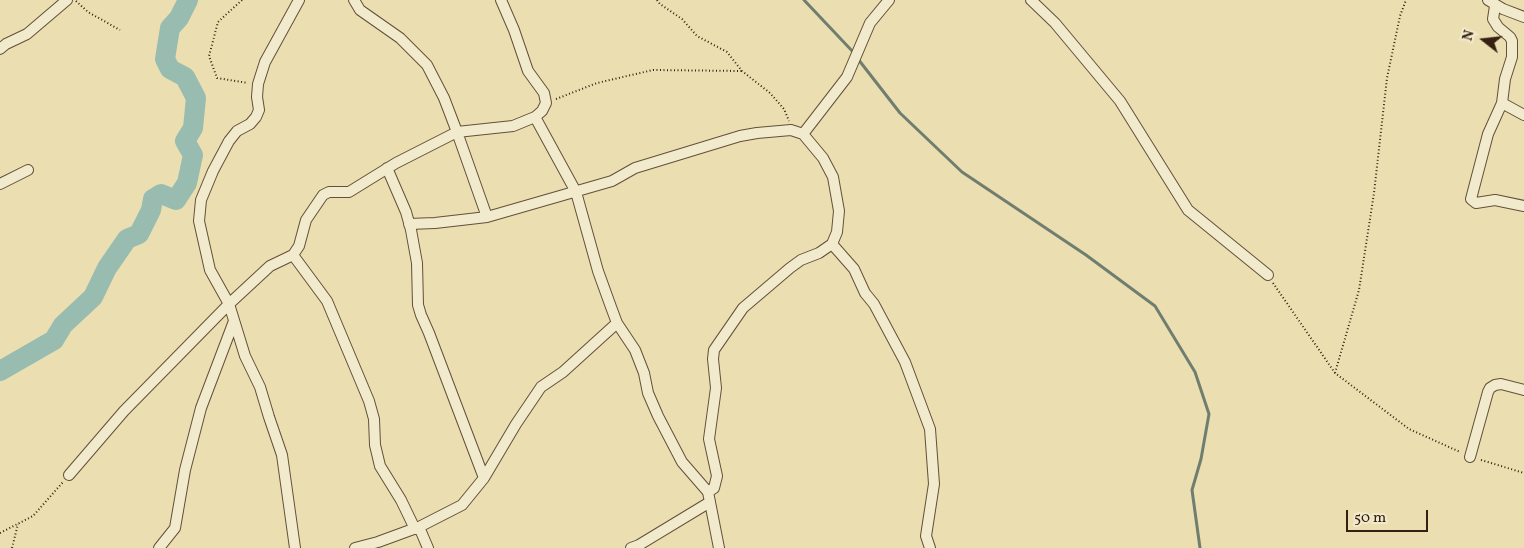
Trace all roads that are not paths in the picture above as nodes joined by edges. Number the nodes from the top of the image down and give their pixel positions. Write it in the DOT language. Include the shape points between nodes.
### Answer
graph roads {
  1 [pos="68,0"];
  2 [pos="299,0"];
  3 [pos="354,0"];
  4 [pos="500,0"];
  5 [pos="889,0"];
  6 [pos="1031,0"];
  7 [pos="1491,3"];
  8 [pos="1524,17"];
  9 [pos="0,49"];
  10 [pos="1502,103"];
  11 [pos="1524,115"];
  12 [pos="535,117"];
  13 [pos="457,132"];
  14 [pos="803,134"];
  15 [pos="388,168"];
  16 [pos="28,170"];
  17 [pos="0,184"];
  18 [pos="576,192"];
  19 [pos="1524,206"];
  20 [pos="487,217"];
  21 [pos="409,224"];
  22 [pos="832,244"];
  23 [pos="293,255"];
  24 [pos="1268,275"];
  25 [pos="229,304"];
  26 [pos="234,321"];
  27 [pos="617,323"];
  28 [pos="1524,390"];
  29 [pos="1470,457"];
  30 [pos="69,475"];
  31 [pos="484,478"];
  32 [pos="709,497"];
  33 [pos="417,528"];
  34 [pos="159,548"];
  35 [pos="295,548"];
  36 [pos="355,548"];
  37 [pos="428,548"];
  38 [pos="631,548"];
  39 [pos="719,548"];
  40 [pos="930,548"];
  1 -- 9 [label="street" via="27,34"];
  2 -- 25 [label="street" via="265,62 258,84 259,110 256,117 229,141 201,200 199,221 210,270"];
  3 -- 13 [label="street" via="360,10 400,38 427,65"];
  4 -- 12 [label="street" via="528,71 544,93 546,103"];
  5 -- 14 [label="street" via="870,23 847,77"];
  6 -- 24 [label="street" via="1055,23 1120,100 1188,210"];
  7 -- 8 [label="street"];
  7 -- 10 [label="street" via="1495,23 1512,41 1512,57"];
  10 -- 11 [label="street"];
  10 -- 19 [label="street" via="1488,134 1472,199 1476,203 1495,200"];
  12 -- 13 [label="street" via="513,126"];
  12 -- 18 [label="street"];
  13 -- 15 [label="street"];
  13 -- 20 [label="street"];
  14 -- 18 [label="street" via="791,130 757,133 712,144 634,168 612,181"];
  14 -- 22 [label="street" via="824,158 833,178 839,210"];
  15 -- 21 [label="street"];
  15 -- 23 [label="street" via="349,192 323,195 306,220"];
  16 -- 17 [label="street"];
  18 -- 20 [label="street"];
  18 -- 27 [label="street" via="598,271"];
  20 -- 21 [label="street"];
  21 -- 31 [label="street" via="417,263 421,316"];
  22 -- 32 [label="street" via="801,260 743,308 716,346 713,359 716,388 709,439 717,476"];
  22 -- 40 [label="street" via="854,269 905,362 930,429 934,484 926,536"];
  23 -- 25 [label="street" via="270,266"];
  23 -- 33 [label="street" via="327,301 369,401 380,466"];
  25 -- 26 [label="street"];
  25 -- 30 [label="street" via="124,410"];
  26 -- 34 [label="street" via="201,408 185,470 175,528"];
  26 -- 35 [label="street" via="282,455"];
  27 -- 31 [label="street" via="563,372 541,387"];
  27 -- 32 [label="street" via="635,350 648,393 682,462"];
  28 -- 29 [label="street" via="1501,384 1490,388"];
  31 -- 33 [label="street" via="462,505"];
  32 -- 38 [label="street"];
  32 -- 39 [label="street"];
  33 -- 36 [label="street"];
  33 -- 37 [label="street"];
}
